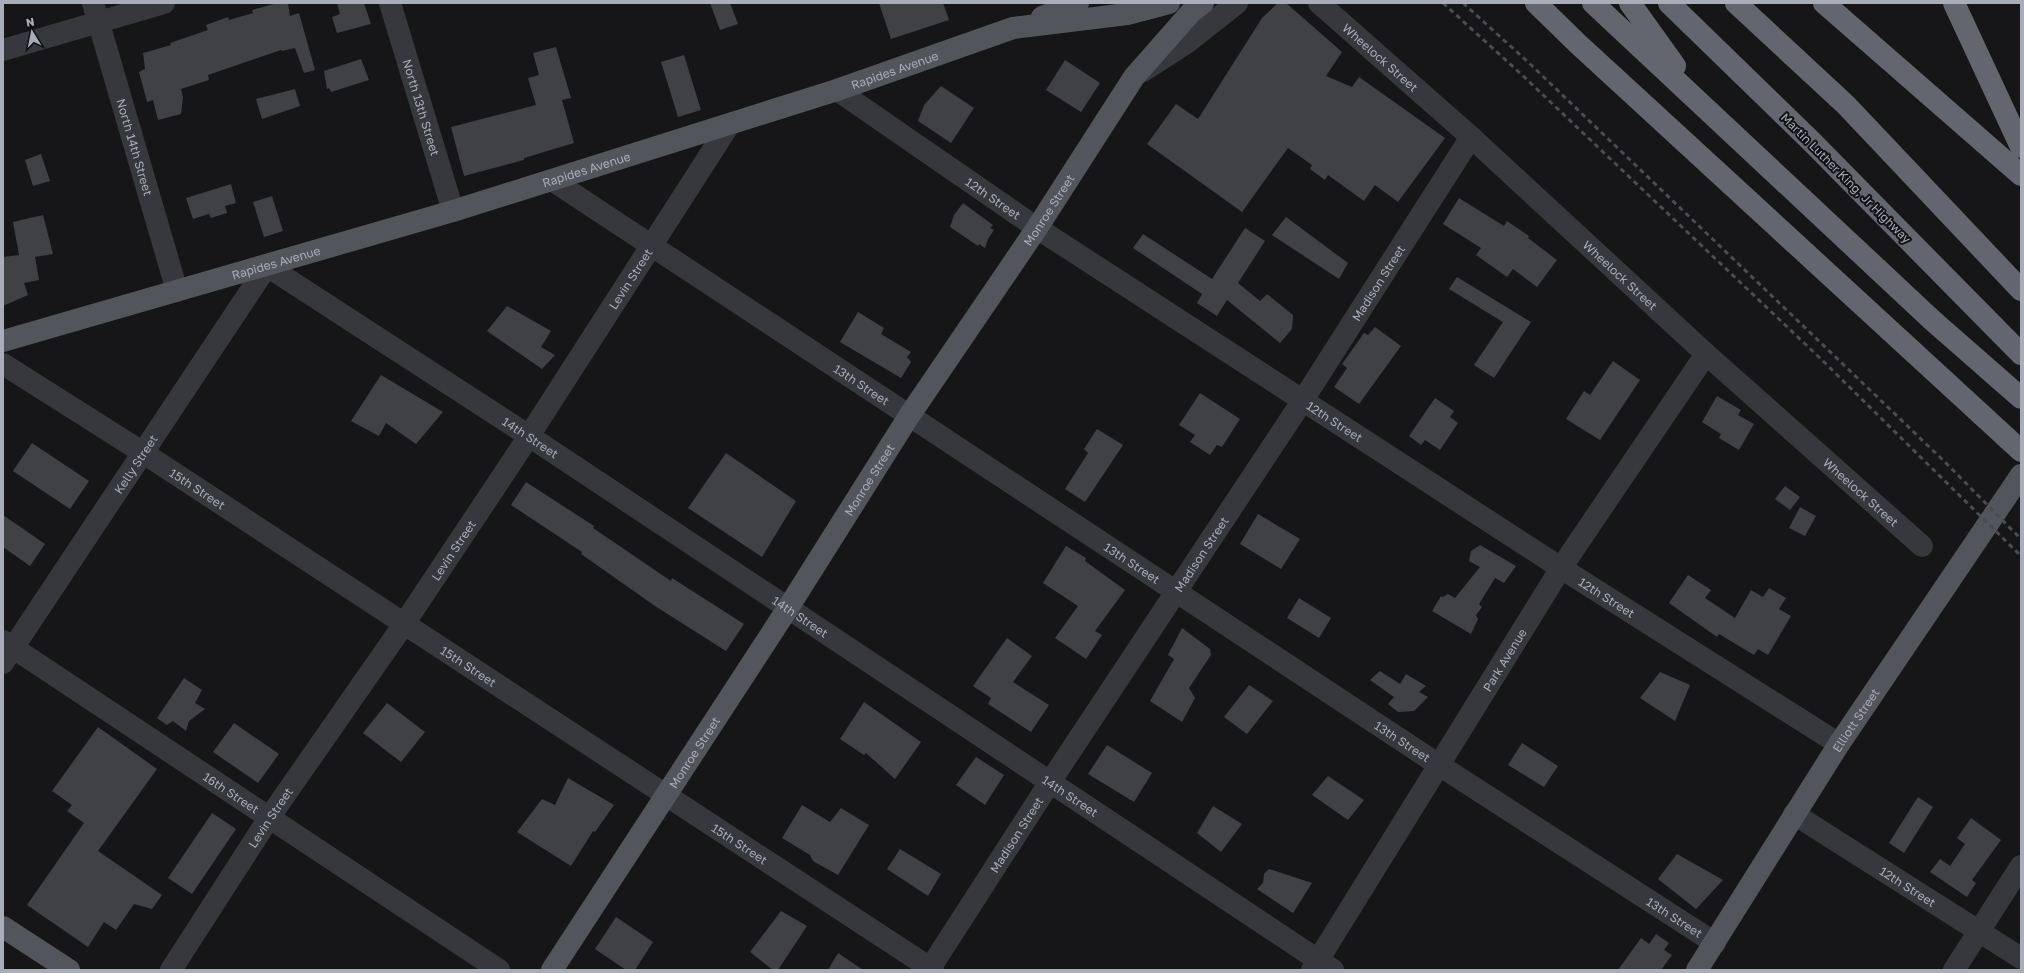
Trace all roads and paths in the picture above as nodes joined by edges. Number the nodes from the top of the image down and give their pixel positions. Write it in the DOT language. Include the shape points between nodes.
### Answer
graph roads {
  1 [pos="164,3"];
  2 [pos="390,3"];
  3 [pos="1078,3"];
  4 [pos="1169,3"];
  5 [pos="1203,3"];
  6 [pos="1236,3"];
  7 [pos="1319,3"];
  8 [pos="1536,3"];
  9 [pos="1593,3"];
  10 [pos="1630,3"];
  11 [pos="1669,3"];
  12 [pos="1736,3"];
  13 [pos="1824,3"];
  14 [pos="1954,3"];
  15 [pos="96,13"];
  16 [pos="1013,28"];
  17 [pos="3,50"];
  18 [pos="1134,77"];
  19 [pos="836,90"];
  20 [pos="1703,105"];
  21 [pos="729,125"];
  22 [pos="1471,137"];
  23 [pos="2021,147"];
  24 [pos="2021,174"];
  25 [pos="552,180"];
  26 [pos="453,211"];
  27 [pos="1037,228"];
  28 [pos="652,244"];
  29 [pos="267,266"];
  30 [pos="2021,290"];
  31 [pos="177,291"];
  32 [pos="3,341"];
  33 [pos="1706,354"];
  34 [pos="2021,354"];
  35 [pos="3,364"];
  36 [pos="2021,398"];
  37 [pos="1303,400"];
  38 [pos="909,416"];
  39 [pos="529,436"];
  40 [pos="2021,451"];
  41 [pos="142,452"];
  42 [pos="2021,475"];
  43 [pos="1922,546"];
  44 [pos="1561,568"];
  45 [pos="1176,592"];
  46 [pos="788,608"];
  47 [pos="404,624"];
  48 [pos="6,651"];
  49 [pos="1839,744"];
  50 [pos="1439,764"];
  51 [pos="1050,782"];
  52 [pos="667,796"];
  53 [pos="1794,814"];
  54 [pos="269,818"];
  55 [pos="2021,866"];
  56 [pos="3,927"];
  57 [pos="1979,931"];
  58 [pos="1715,943"];
  59 [pos="2021,958"];
  60 [pos="1321,967"];
  61 [pos="931,969"];
  62 [pos="69,970"];
  63 [pos="171,970"];
  64 [pos="499,970"];
  65 [pos="552,970"];
  66 [pos="1697,970"];
  67 [pos="1954,970"];
  1 -- 15 [label="street"];
  2 -- 26 [label="street, North 13th Street"];
  3 -- 16 [label="main road"];
  4 -- 16 [label="main road, Rapides Avenue" via="1127,14"];
  5 -- 18 [label="main road, Monroe Street" via="1192,11"];
  6 -- 18 [label="street" via="1185,44"];
  7 -- 22 [label="street, Wheelock Street"];
  8 -- 40 [label="highway"];
  9 -- 20 [label="highway"];
  10 -- 20 [label="highway"];
  11 -- 34 [label="highway, Martin Luther King, Jr Highway" via="1812,142"];
  12 -- 30 [label="highway" via="1846,105"];
  13 -- 24 [label="highway"];
  14 -- 23 [label="highway"];
  15 -- 17 [label="street"];
  15 -- 31 [label="street, North 14th Street"];
  16 -- 19 [label="main road, Rapides Avenue"];
  18 -- 27 [label="main road, Monroe Street"];
  19 -- 21 [label="main road, Rapides Avenue"];
  19 -- 27 [label="street, 12th Street"];
  20 -- 36 [label="highway" via="1932,320"];
  21 -- 25 [label="main road, Rapides Avenue"];
  21 -- 28 [label="street, Levin Street"];
  22 -- 33 [label="street, Wheelock Street"];
  22 -- 37 [label="street, Madison Street"];
  25 -- 26 [label="main road, Rapides Avenue"];
  25 -- 28 [label="street, 13th Street"];
  26 -- 29 [label="main road, Rapides Avenue"];
  27 -- 37 [label="street, 12th Street"];
  27 -- 38 [label="main road, Monroe Street"];
  28 -- 38 [label="street, 13th Street"];
  28 -- 39 [label="street, Levin Street"];
  29 -- 31 [label="main road, Rapides Avenue"];
  29 -- 39 [label="street, 14th Street"];
  29 -- 41 [label="street, Kelly Street"];
  31 -- 32 [label="main road, Rapides Avenue"];
  33 -- 43 [label="street, Wheelock Street"];
  33 -- 44 [label="street, Park Avenue"];
  35 -- 41 [label="street, 15th Street"];
  37 -- 44 [label="street, 12th Street"];
  37 -- 45 [label="street, Madison Street"];
  38 -- 45 [label="street, 13th Street"];
  38 -- 46 [label="main road, Monroe Street"];
  39 -- 46 [label="street, 14th Street"];
  39 -- 47 [label="street, Levin Street"];
  41 -- 47 [label="street, 15th Street"];
  41 -- 48 [label="street, Kelly Street"];
  42 -- 49 [label="main road, Elliott Street"];
  44 -- 49 [label="street, 12th Street"];
  44 -- 50 [label="street, Park Avenue"];
  45 -- 50 [label="street, 13th Street"];
  45 -- 51 [label="street, Madison Street"];
  46 -- 51 [label="street, 14th Street"];
  46 -- 52 [label="main road, Monroe Street"];
  47 -- 52 [label="street, 15th Street"];
  47 -- 54 [label="street, Levin Street"];
  48 -- 54 [label="street, 16th Street"];
  49 -- 53 [label="main road, Elliott Street"];
  50 -- 58 [label="street, 13th Street"];
  50 -- 60 [label="street, Park Avenue"];
  51 -- 60 [label="street, 14th Street"];
  51 -- 61 [label="street, Madison Street"];
  52 -- 61 [label="street, 15th Street"];
  52 -- 65 [label="main road, Monroe Street"];
  53 -- 57 [label="street, 12th Street"];
  53 -- 58 [label="main road, Elliott Street"];
  54 -- 63 [label="street, Levin Street"];
  54 -- 64 [label="street, 16th Street"];
  55 -- 57 [label="street"];
  56 -- 62 [label="main road"];
  57 -- 59 [label="street, 12th Street"];
  57 -- 67 [label="street"];
  58 -- 66 [label="main road, Elliott Street"];
}
